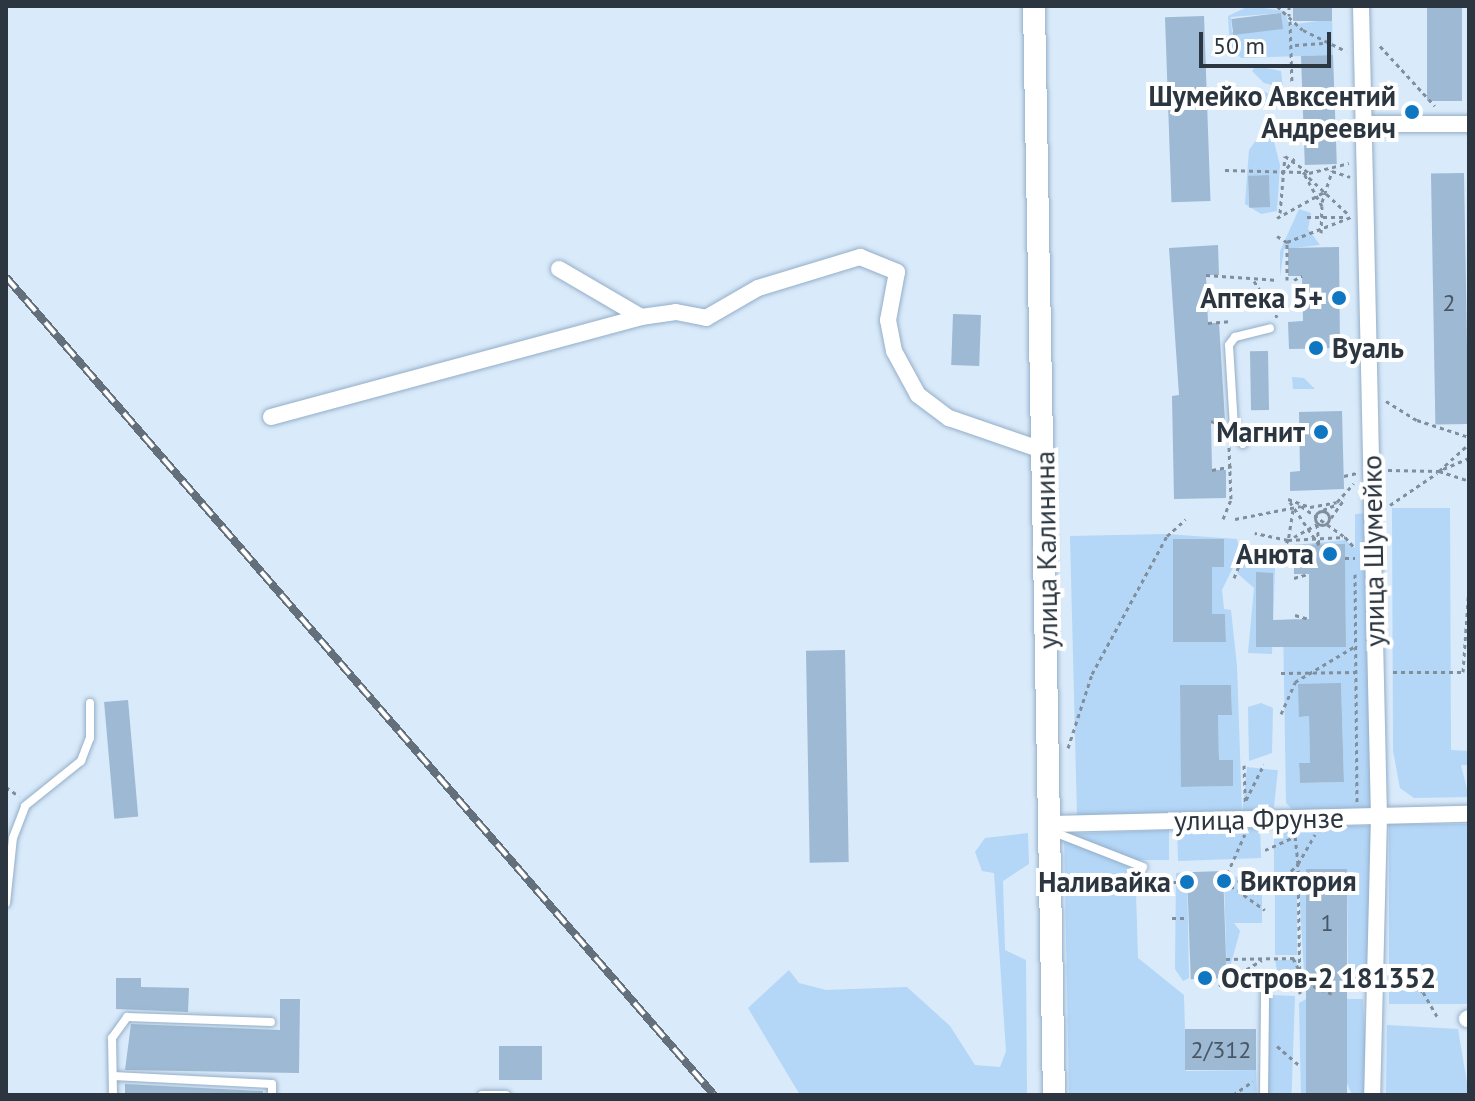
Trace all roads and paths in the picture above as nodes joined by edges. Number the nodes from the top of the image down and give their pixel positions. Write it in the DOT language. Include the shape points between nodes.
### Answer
graph roads {
  1 [pos="1034,6"];
  2 [pos="1277,6"];
  3 [pos="1289,6"];
  4 [pos="1361,6"];
  5 [pos="1290,18"];
  6 [pos="1362,32"];
  7 [pos="1314,37"];
  8 [pos="1326,42"];
  9 [pos="1295,45"];
  10 [pos="1303,45"];
  11 [pos="1347,52"];
  12 [pos="1292,84"];
  13 [pos="1444,111"];
  14 [pos="1364,124"];
  15 [pos="1469,124"];
  16 [pos="1295,158"];
  17 [pos="1350,162"];
  18 [pos="1292,163"];
  19 [pos="1225,170"];
  20 [pos="1332,171"];
  21 [pos="1303,172"];
  22 [pos="1282,174"];
  23 [pos="1350,178"];
  24 [pos="1324,192"];
  25 [pos="1317,195"];
  26 [pos="1322,206"];
  27 [pos="1307,217"];
  28 [pos="1323,217"];
  29 [pos="1351,217"];
  30 [pos="1321,233"];
  31 [pos="1277,236"];
  32 [pos="1287,242"];
  33 [pos="559,269"];
  34 [pos="1206,275"];
  35 [pos="1302,276"];
  36 [pos="1278,280"];
  37 [pos="1287,280"];
  38 [pos="1294,280"];
  39 [pos="1254,281"];
  40 [pos="641,317"];
  41 [pos="1229,321"];
  42 [pos="1278,321"];
  43 [pos="1208,323"];
  44 [pos="1270,328"];
  45 [pos="1370,391"];
  46 [pos="271,417"];
  47 [pos="1211,421"];
  48 [pos="1234,427"];
  49 [pos="1469,437"];
  50 [pos="1243,444"];
  51 [pos="1045,451"];
  52 [pos="1469,458"];
  53 [pos="1232,466"];
  54 [pos="1212,470"];
  55 [pos="1439,471"];
  56 [pos="1469,481"];
  57 [pos="1347,495"];
  58 [pos="1342,503"];
  59 [pos="1293,508"];
  60 [pos="1323,510"];
  61 [pos="1186,519"];
  62 [pos="1223,519"];
  63 [pos="1235,519"];
  64 [pos="1372,520"];
  65 [pos="1328,523"];
  66 [pos="1317,524"];
  67 [pos="1255,533"];
  68 [pos="1319,537"];
  69 [pos="1345,537"];
  70 [pos="1291,539"];
  71 [pos="1319,545"];
  72 [pos="1355,548"];
  73 [pos="1345,558"];
  74 [pos="1355,558"];
  75 [pos="1308,574"];
  76 [pos="1234,578"];
  77 [pos="1294,578"];
  78 [pos="1469,586"];
  79 [pos="1295,615"];
  80 [pos="1309,619"];
  81 [pos="1356,646"];
  82 [pos="1312,672"];
  83 [pos="1376,672"];
  84 [pos="1281,673"];
  85 [pos="90,703"];
  86 [pos="1281,714"];
  87 [pos="1068,748"];
  88 [pos="1264,764"];
  89 [pos="1244,765"];
  90 [pos="1245,812"];
  91 [pos="1469,814"];
  92 [pos="1339,817"];
  93 [pos="1379,817"];
  94 [pos="1293,819"];
  95 [pos="1050,827"];
  96 [pos="1314,835"];
  97 [pos="1295,836"];
  98 [pos="1265,850"];
  99 [pos="1298,864"];
  100 [pos="1143,867"];
  101 [pos="1224,881"];
  102 [pos="1265,881"];
  103 [pos="1172,882"];
  104 [pos="1187,882"];
  105 [pos="1265,888"];
  106 [pos="1274,888"];
  107 [pos="1300,888"];
  108 [pos="6,903"];
  109 [pos="1265,910"];
  110 [pos="1172,918"];
  111 [pos="1188,918"];
  112 [pos="1376,951"];
  113 [pos="1265,958"];
  114 [pos="1293,958"];
  115 [pos="1300,958"];
  116 [pos="1226,959"];
  117 [pos="1300,975"];
  118 [pos="1205,978"];
  119 [pos="1205,986"];
  120 [pos="1219,986"];
  121 [pos="1265,991"];
  122 [pos="1300,994"];
  123 [pos="1332,994"];
  124 [pos="1438,1018"];
  125 [pos="271,1022"];
  126 [pos="1265,1035"];
  127 [pos="1298,1064"];
  128 [pos="1264,1073"];
  129 [pos="113,1076"];
  130 [pos="113,1095"];
  131 [pos="272,1095"];
  132 [pos="482,1095"];
  133 [pos="506,1095"];
  134 [pos="1054,1095"];
  135 [pos="1233,1095"];
  136 [pos="1264,1095"];
  137 [pos="1372,1095"];
  1 -- 51 [label="main road, улица Калинина"];
  2 -- 5 [label="path"];
  3 -- 5 [label="path"];
  4 -- 6 [label="street, улица Шумейко"];
  5 -- 7 [label="path"];
  5 -- 9 [label="path"];
  6 -- 13 [label="path" via="1395,56 1424,100"];
  6 -- 14 [label="street, улица Шумейко"];
  7 -- 8 [label="path"];
  7 -- 10 [label="path"];
  8 -- 10 [label="path"];
  8 -- 11 [label="path"];
  9 -- 10 [label="path"];
  9 -- 12 [label="path"];
  14 -- 15 [label="street"];
  14 -- 45 [label="street, улица Шумейко"];
  16 -- 18 [label="path"];
  17 -- 20 [label="path"];
  18 -- 21 [label="path"];
  18 -- 22 [label="path"];
  18 -- 22 [label="path" via="1282,158"];
  19 -- 22 [label="path"];
  20 -- 21 [label="path"];
  20 -- 23 [label="path"];
  20 -- 24 [label="path"];
  21 -- 22 [label="path"];
  21 -- 24 [label="path"];
  21 -- 25 [label="path"];
  22 -- 25 [label="path" via="1279,216"];
  24 -- 25 [label="path"];
  24 -- 26 [label="path"];
  24 -- 29 [label="path"];
  25 -- 26 [label="path"];
  26 -- 28 [label="path"];
  27 -- 28 [label="path"];
  28 -- 29 [label="path"];
  28 -- 30 [label="path"];
  29 -- 30 [label="path"];
  30 -- 32 [label="path"];
  31 -- 32 [label="path"];
  32 -- 37 [label="path"];
  33 -- 40 [label="street"];
  34 -- 39 [label="path"];
  35 -- 38 [label="path"];
  36 -- 39 [label="path"];
  39 -- 42 [label="path"];
  40 -- 46 [label="street"];
  40 -- 51 [label="street" via="676,312 706,318 758,288 860,257 879,259 897,272 888,320 894,351 918,395 949,418"];
  41 -- 43 [label="path"];
  44 -- 48 [label="lane" via="1235,337 1229,345"];
  45 -- 49 [label="path" via="1417,420"];
  45 -- 64 [label="street, улица Шумейко"];
  47 -- 48 [label="path"];
  48 -- 50 [label="lane"];
  48 -- 53 [label="path"];
  51 -- 95 [label="main road, улица Калинина"];
  52 -- 55 [label="path"];
  53 -- 54 [label="path"];
  53 -- 62 [label="path"];
  55 -- 56 [label="path"];
  55 -- 64 [label="path"];
  57 -- 58 [label="path"];
  58 -- 60 [label="path"];
  58 -- 65 [label="path"];
  59 -- 63 [label="path"];
  59 -- 66 [label="path" via="1301,506"];
  59 -- 70 [label="path"];
  60 -- 65 [label="path"];
  60 -- 66 [label="path"];
  61 -- 87 [label="path" via="1167,536 1092,674"];
  64 -- 83 [label="street, улица Шумейко"];
  65 -- 66 [label="path"];
  65 -- 68 [label="path"];
  65 -- 69 [label="path"];
  66 -- 68 [label="path"];
  66 -- 70 [label="path"];
  67 -- 70 [label="path"];
  68 -- 69 [label="path"];
  68 -- 70 [label="path"];
  68 -- 71 [label="path"];
  69 -- 72 [label="path"];
  70 -- 76 [label="path" via="1279,557 1242,558"];
  73 -- 74 [label="path"];
  75 -- 77 [label="path"];
  78 -- 83 [label="path" via="1463,672"];
  79 -- 80 [label="path"];
  81 -- 82 [label="path"];
  82 -- 83 [label="path"];
  82 -- 84 [label="path"];
  82 -- 86 [label="path" via="1295,682"];
  83 -- 93 [label="street, улица Шумейко"];
  85 -- 108 [label="lane" via="90,738 81,761 25,806 13,838"];
  88 -- 90 [label="path"];
  89 -- 90 [label="path"];
  90 -- 94 [label="street, улица Фрунзе"];
  90 -- 95 [label="street, улица Фрунзе"];
  90 -- 101 [label="path"];
  91 -- 93 [label="street, улица Фрунзе"];
  92 -- 93 [label="street, улица Фрунзе"];
  92 -- 94 [label="street, улица Фрунзе"];
  92 -- 96 [label="path"];
  93 -- 112 [label="street, улица Шумейко"];
  94 -- 97 [label="path"];
  95 -- 100 [label="lane"];
  95 -- 134 [label="main road, улица Калинина"];
  96 -- 97 [label="path"];
  96 -- 99 [label="path"];
  97 -- 98 [label="path"];
  97 -- 99 [label="path"];
  99 -- 106 [label="path"];
  99 -- 107 [label="path"];
  101 -- 102 [label="path"];
  101 -- 109 [label="path"];
  103 -- 104 [label="path"];
  105 -- 106 [label="path"];
  106 -- 107 [label="path"];
  107 -- 115 [label="path"];
  110 -- 111 [label="path"];
  112 -- 124 [label="path" via="1423,992"];
  112 -- 137 [label="street, улица Шумейко"];
  113 -- 114 [label="path"];
  113 -- 116 [label="path"];
  113 -- 120 [label="path"];
  114 -- 115 [label="path"];
  114 -- 117 [label="path"];
  115 -- 117 [label="path"];
  117 -- 122 [label="path"];
  117 -- 123 [label="path"];
  118 -- 119 [label="path"];
  121 -- 126 [label="lane"];
  125 -- 129 [label="lane" via="127,1017 112,1038"];
  126 -- 127 [label="path"];
  126 -- 128 [label="lane"];
  128 -- 135 [label="path"];
  128 -- 136 [label="lane"];
  129 -- 130 [label="lane"];
  129 -- 131 [label="lane" via="272,1084"];
  132 -- 133 [label="lane"];
}
